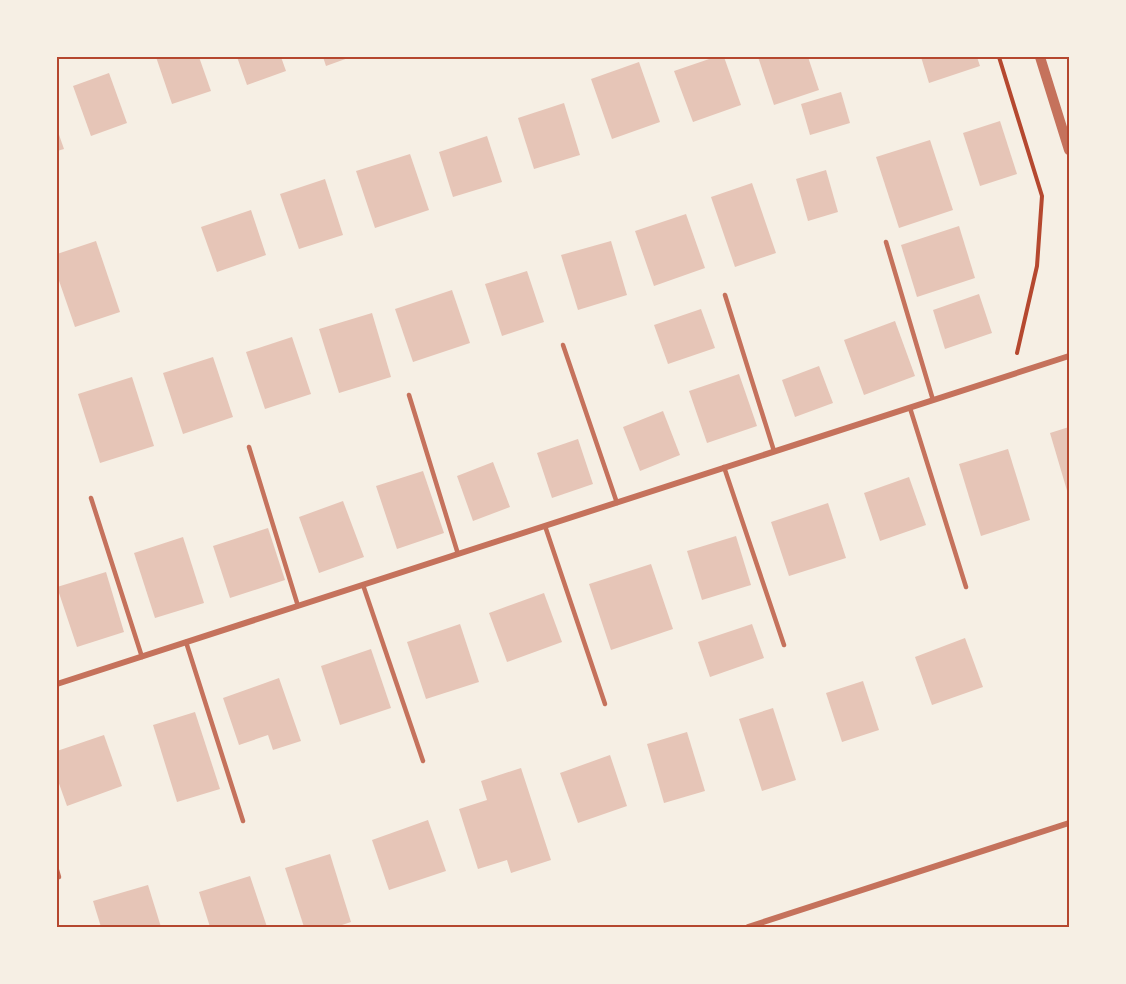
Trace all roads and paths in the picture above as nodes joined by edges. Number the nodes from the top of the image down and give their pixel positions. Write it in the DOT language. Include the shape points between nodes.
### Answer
graph roads {
  1 [pos="999,57"];
  2 [pos="1040,57"];
  3 [pos="1068,145"];
  4 [pos="886,242"];
  5 [pos="725,295"];
  6 [pos="563,345"];
  7 [pos="1069,356"];
  8 [pos="1013,375"];
  9 [pos="409,395"];
  10 [pos="933,400"];
  11 [pos="910,408"];
  12 [pos="249,447"];
  13 [pos="774,452"];
  14 [pos="724,467"];
  15 [pos="91,498"];
  16 [pos="617,503"];
  17 [pos="545,526"];
  18 [pos="458,554"];
  19 [pos="363,585"];
  20 [pos="966,587"];
  21 [pos="298,606"];
  22 [pos="186,642"];
  23 [pos="784,645"];
  24 [pos="142,657"];
  25 [pos="57,684"];
  26 [pos="605,704"];
  27 [pos="423,761"];
  28 [pos="243,821"];
  29 [pos="1069,823"];
  30 [pos="57,870"];
  31 [pos="59,877"];
  32 [pos="748,927"];
  1 -- 8 [label="path" via="1042,196 1037,266"];
  2 -- 3 [label="street"];
  4 -- 10 [label="lane"];
  5 -- 13 [label="lane"];
  6 -- 16 [label="lane"];
  7 -- 8 [label="street"];
  8 -- 10 [label="street"];
  9 -- 18 [label="lane"];
  10 -- 11 [label="street"];
  11 -- 13 [label="street"];
  11 -- 20 [label="lane"];
  12 -- 21 [label="lane"];
  13 -- 14 [label="street"];
  14 -- 16 [label="street"];
  14 -- 23 [label="lane"];
  15 -- 24 [label="lane"];
  16 -- 17 [label="street"];
  17 -- 18 [label="street"];
  17 -- 26 [label="lane"];
  18 -- 19 [label="street"];
  19 -- 21 [label="street"];
  19 -- 27 [label="lane"];
  21 -- 22 [label="street"];
  22 -- 24 [label="street"];
  22 -- 28 [label="lane"];
  24 -- 25 [label="street"];
  29 -- 32 [label="street"];
  30 -- 31 [label="lane"];
}
